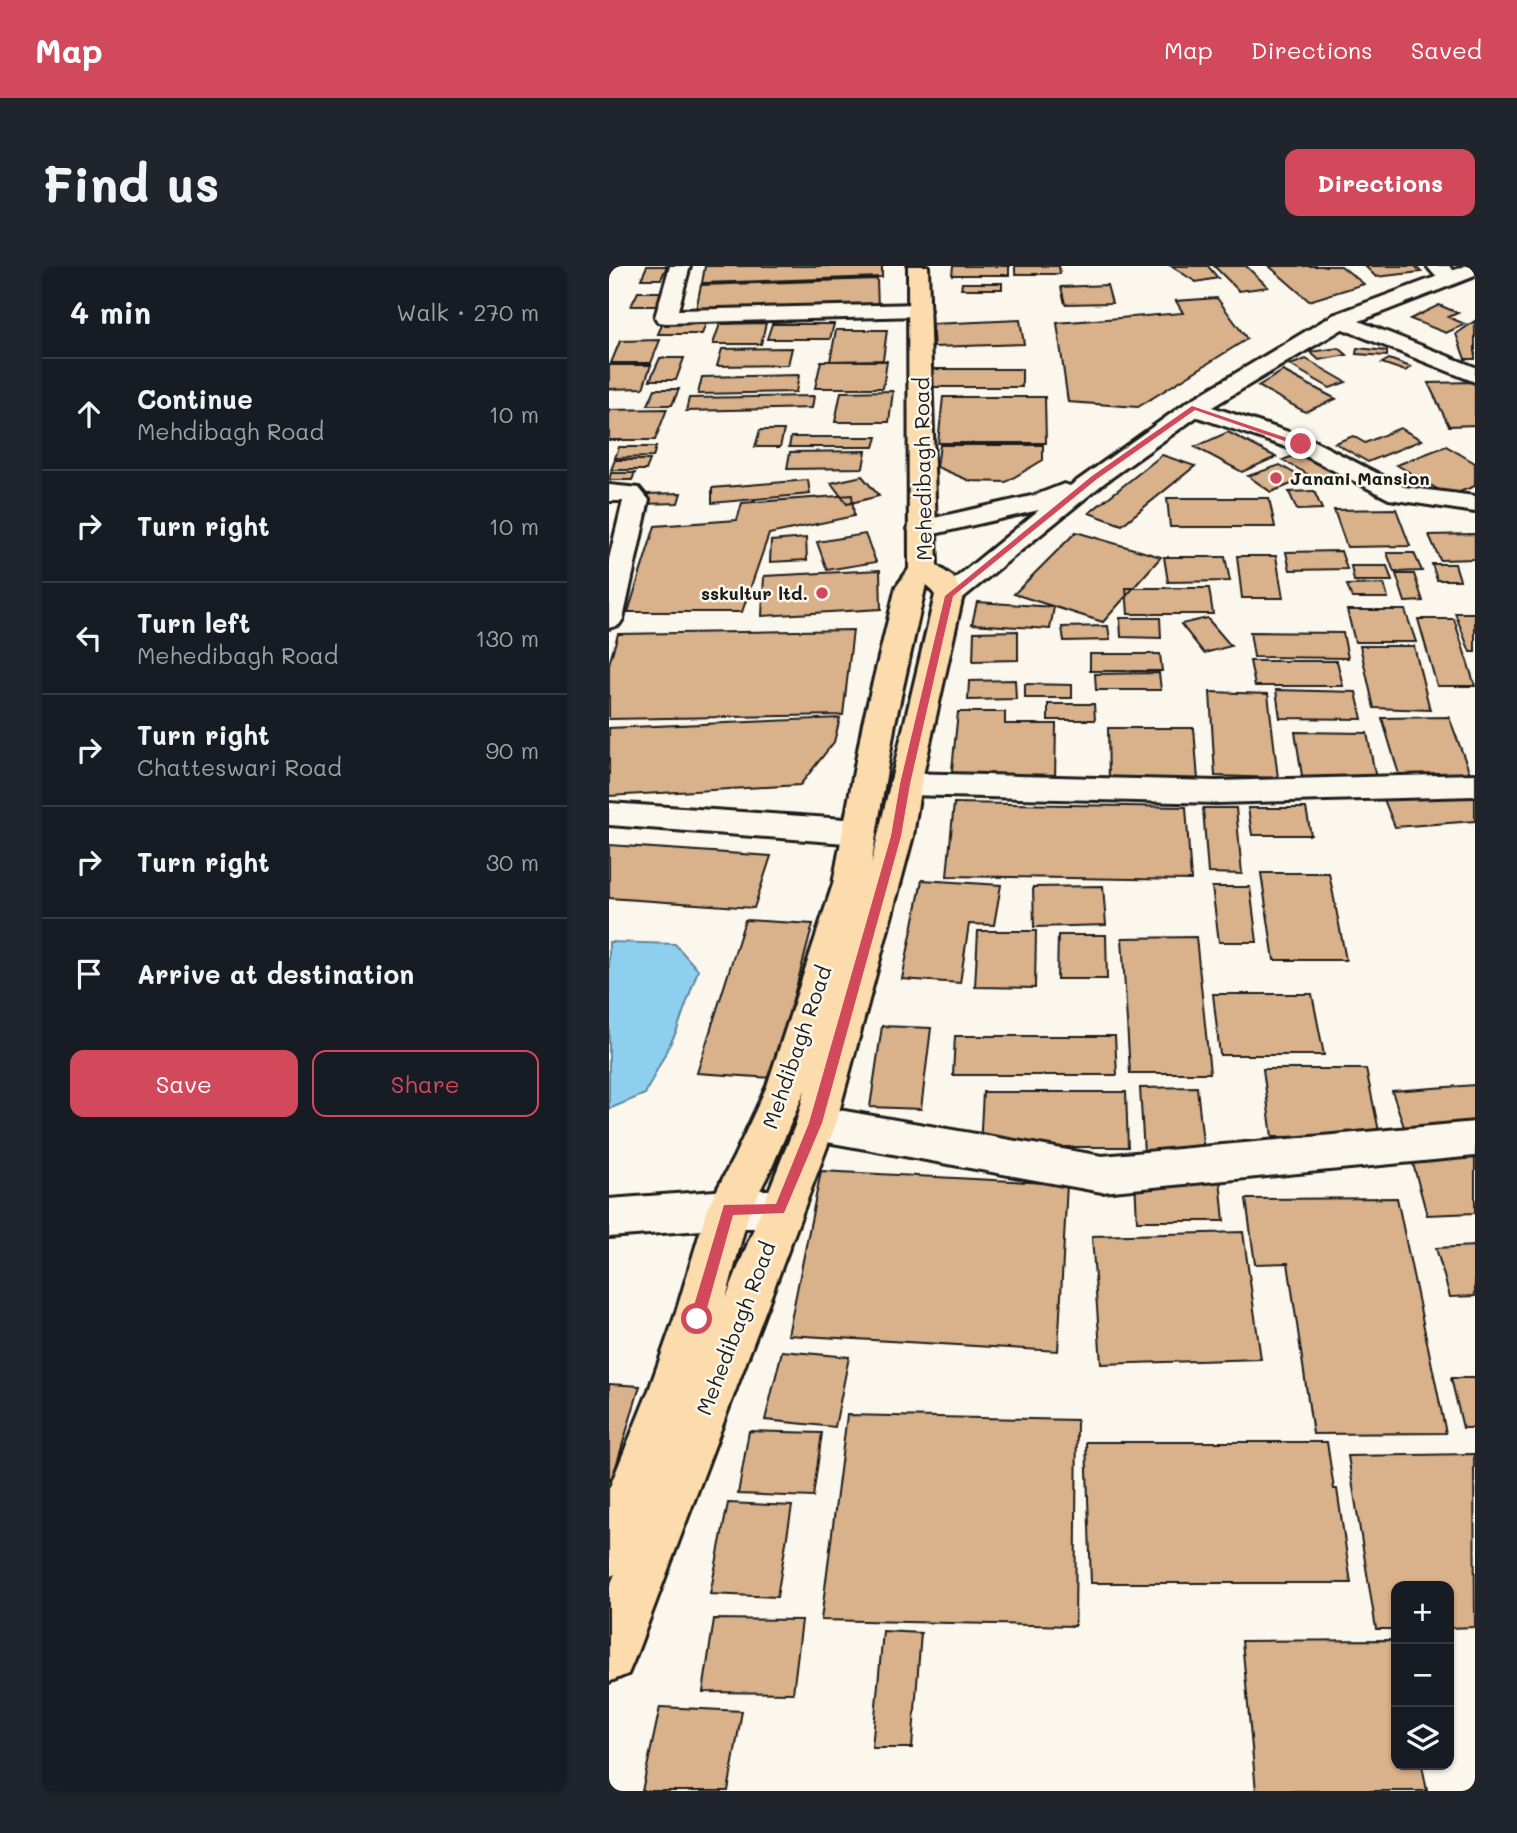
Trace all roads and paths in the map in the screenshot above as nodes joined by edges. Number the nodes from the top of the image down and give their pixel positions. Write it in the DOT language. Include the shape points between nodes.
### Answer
graph roads {
  1 [pos="680,266"];
  2 [pos="918,266"];
  3 [pos="1475,269"];
  4 [pos="1444,272"];
  5 [pos="919,310"];
  6 [pos="1341,320"];
  7 [pos="1475,376"];
  8 [pos="1194,408"];
  9 [pos="1095,478"];
  10 [pos="609,493"];
  11 [pos="1475,504"];
  12 [pos="921,529"];
  13 [pos="936,582"];
  14 [pos="609,619"];
  15 [pos="905,784"];
  16 [pos="1475,786"];
  17 [pos="609,814"];
  18 [pos="859,832"];
  19 [pos="815,1123"];
  20 [pos="1475,1139"];
  21 [pos="728,1209"];
  22 [pos="780,1209"];
  23 [pos="609,1218"];
  24 [pos="609,1551"];
  25 [pos="609,1655"];
  1 -- 5 [label="street" via="666,317"];
  2 -- 5 [label="main road, Mehedibagh Road"];
  3 -- 4 [label="street"];
  4 -- 6 [label="street"];
  5 -- 12 [label="main road, Mehedibagh Road"];
  6 -- 7 [label="street"];
  6 -- 8 [label="street"];
  8 -- 9 [label="street"];
  8 -- 11 [label="street" via="1301,444 1398,494"];
  9 -- 12 [label="street" via="1044,501"];
  9 -- 13 [label="street"];
  10 -- 14 [label="street" via="630,493 636,500"];
  12 -- 13 [label="main road, Mehedibagh Road"];
  13 -- 15 [label="main road, Mehedibagh Road"];
  13 -- 18 [label="main road, Mehdibagh Road" via="910,587"];
  15 -- 16 [label="street" via="1217,792"];
  15 -- 19 [label="main road, Mehedibagh Road" via="896,836"];
  17 -- 18 [label="street"];
  18 -- 21 [label="main road, Mehdibagh Road" via="850,884 787,1086"];
  19 -- 20 [label="street" via="1102,1174"];
  19 -- 22 [label="main road, Mehedibagh Road"];
  21 -- 22 [label="street"];
  21 -- 23 [label="street"];
  21 -- 24 [label="main road, Mehdibagh Road" via="673,1390"];
  22 -- 25 [label="main road, Mehedibagh Road"];
}
